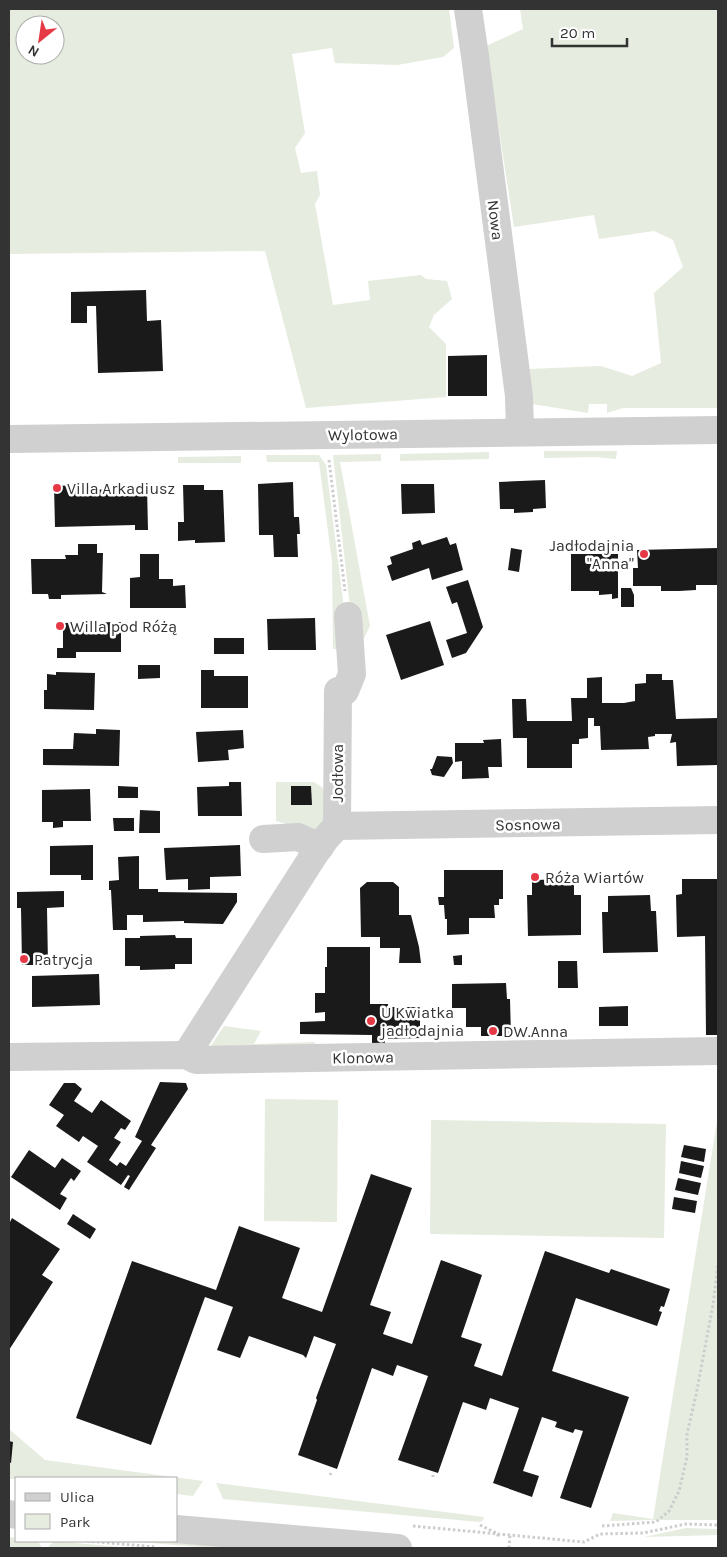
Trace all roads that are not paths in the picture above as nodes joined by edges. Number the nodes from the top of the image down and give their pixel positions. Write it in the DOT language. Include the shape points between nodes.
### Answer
graph roads {
  1 [pos="468,9"];
  2 [pos="718,430"];
  3 [pos="520,431"];
  4 [pos="9,439"];
  5 [pos="348,616"];
  6 [pos="718,820"];
  7 [pos="338,826"];
  8 [pos="263,839"];
  9 [pos="320,847"];
  10 [pos="718,1051"];
  11 [pos="186,1055"];
  12 [pos="9,1057"];
  13 [pos="178,1538"];
  14 [pos="398,1548"];
  1 -- 3 [label="street, Nowa" via="519,396"];
  2 -- 3 [label="street, Wylotowa"];
  3 -- 4 [label="street, Wylotowa"];
  5 -- 7 [label="street, Jodłowa" via="352,674 345,691 338,691"];
  6 -- 7 [label="street, Sosnowa"];
  7 -- 9 [label="street, Jodłowa"];
  8 -- 9 [label="street" via="298,837"];
  9 -- 11 [label="street, Jodłowa"];
  10 -- 11 [label="street, Klonowa" via="196,1060"];
  11 -- 12 [label="street, Klonowa"];
  13 -- 14 [label="street"];
}
